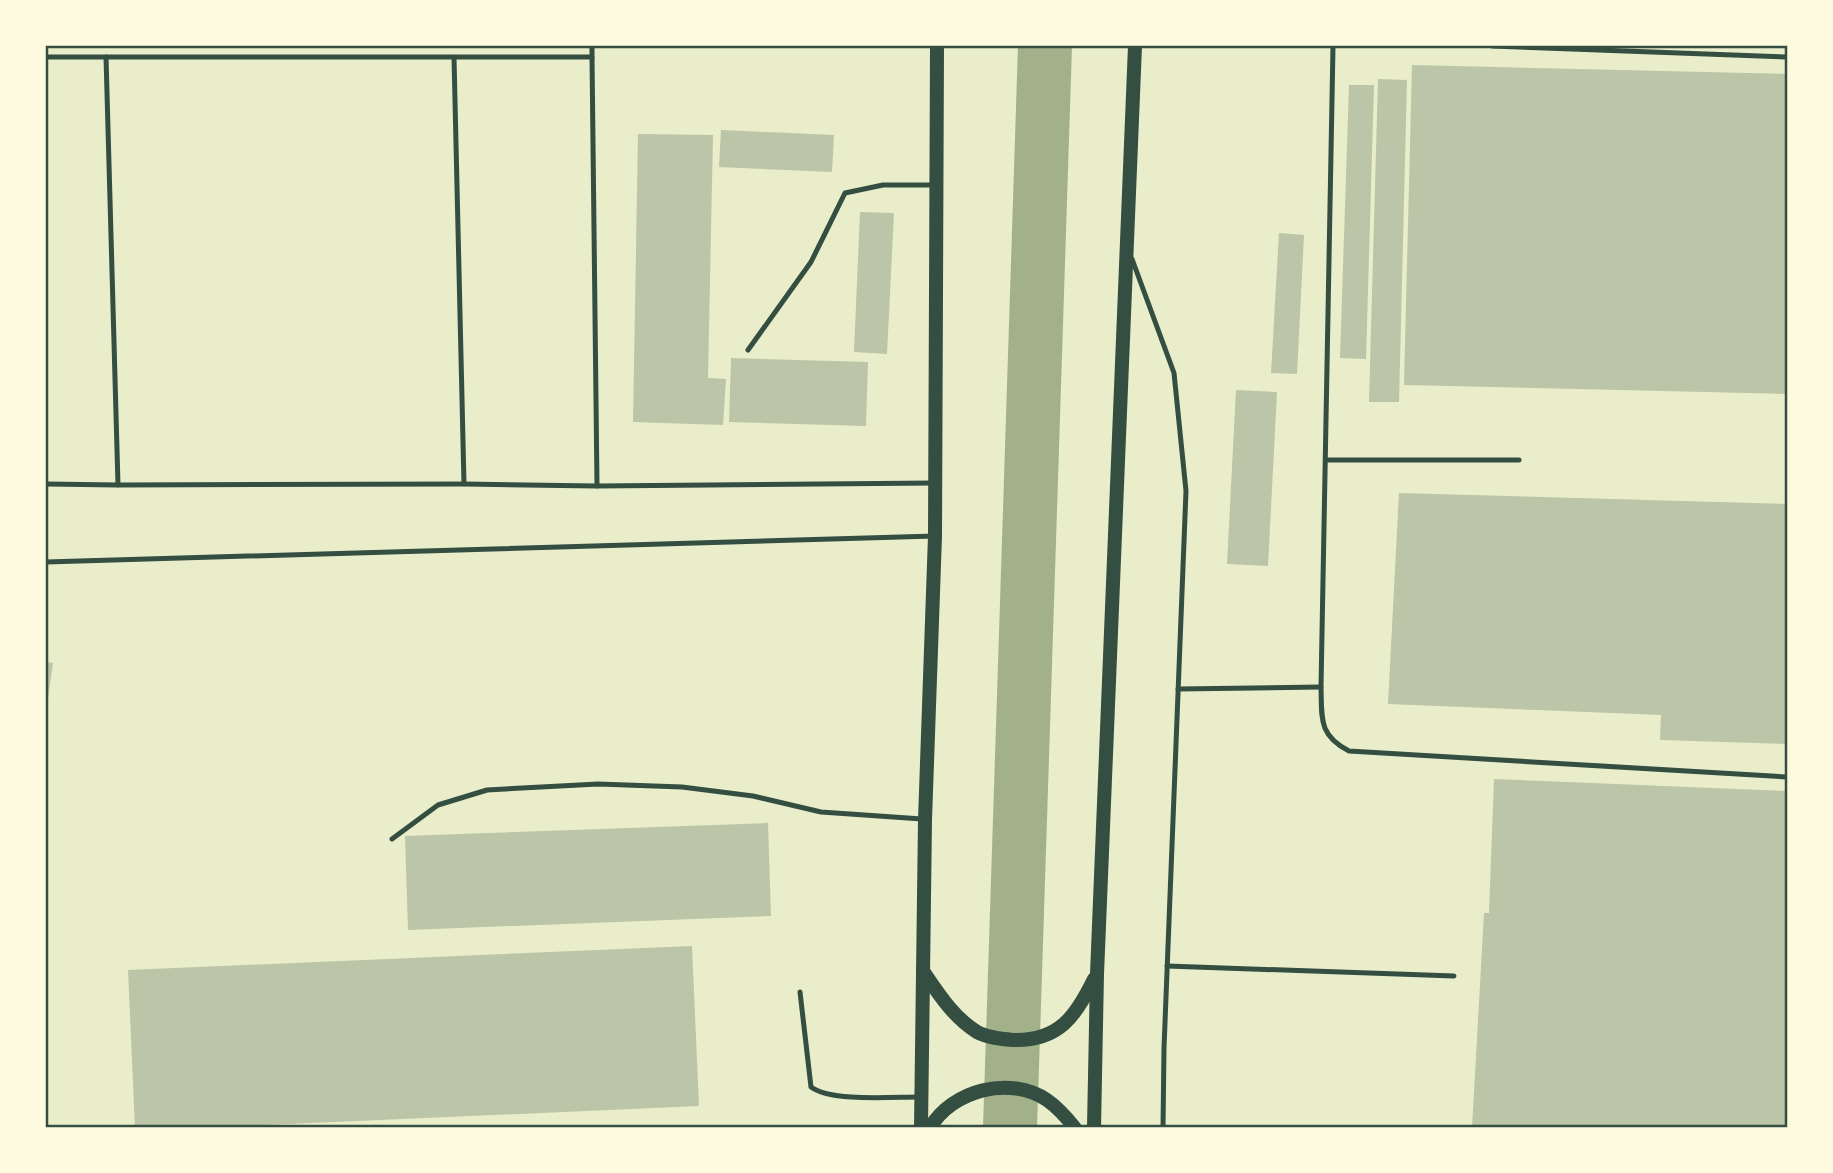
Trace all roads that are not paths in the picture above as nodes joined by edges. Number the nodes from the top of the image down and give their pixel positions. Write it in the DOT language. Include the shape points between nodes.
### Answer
graph roads {
  1 [pos="592,46"];
  2 [pos="937,46"];
  3 [pos="1135,46"];
  4 [pos="1333,46"];
  5 [pos="1492,46"];
  6 [pos="46,57"];
  7 [pos="106,57"];
  8 [pos="592,57"];
  9 [pos="1787,57"];
  10 [pos="454,58"];
  11 [pos="936,185"];
  12 [pos="1127,246"];
  13 [pos="748,350"];
  14 [pos="1326,460"];
  15 [pos="1519,460"];
  16 [pos="934,483"];
  17 [pos="46,484"];
  18 [pos="464,484"];
  19 [pos="118,485"];
  20 [pos="597,486"];
  21 [pos="934,536"];
  22 [pos="46,562"];
  23 [pos="1321,687"];
  24 [pos="1178,689"];
  25 [pos="1787,777"];
  26 [pos="925,820"];
  27 [pos="392,839"];
  28 [pos="1167,966"];
  29 [pos="923,971"];
  30 [pos="1097,974"];
  31 [pos="1454,976"];
  32 [pos="800,992"];
  33 [pos="922,1097"];
  34 [pos="934,1121"];
  35 [pos="921,1128"];
  36 [pos="1074,1128"];
  37 [pos="1094,1128"];
  38 [pos="1163,1128"];
  1 -- 8 [label="lane"];
  2 -- 11 [label="main road"];
  3 -- 12 [label="main road"];
  4 -- 14 [label="lane"];
  5 -- 9 [label="lane"];
  6 -- 7 [label="lane"];
  7 -- 10 [label="lane"];
  7 -- 19 [label="lane"];
  8 -- 10 [label="lane"];
  8 -- 20 [label="lane"];
  10 -- 18 [label="lane"];
  11 -- 13 [label="lane" via="883,185 845,193 811,262"];
  11 -- 16 [label="main road"];
  12 -- 24 [label="lane" via="1174,373 1186,491"];
  12 -- 30 [label="main road"];
  14 -- 15 [label="lane"];
  14 -- 23 [label="lane"];
  16 -- 20 [label="lane"];
  16 -- 21 [label="main road"];
  17 -- 19 [label="lane"];
  18 -- 19 [label="lane"];
  18 -- 20 [label="lane"];
  21 -- 22 [label="lane"];
  21 -- 26 [label="main road"];
  23 -- 24 [label="lane"];
  23 -- 25 [label="lane" via="1322,724 1328,737 1349,751"];
  24 -- 28 [label="lane"];
  26 -- 27 [label="lane" via="821,812 753,796 682,787 598,784 487,790 438,806"];
  26 -- 29 [label="main road"];
  28 -- 31 [label="lane"];
  28 -- 38 [label="lane"];
  29 -- 30 [label="main road" via="966,1024 1002,1039 1029,1040 1053,1033 1074,1016"];
  29 -- 33 [label="main road"];
  30 -- 37 [label="main road"];
  32 -- 33 [label="lane" via="811,1087 856,1097"];
  33 -- 35 [label="main road"];
  34 -- 36 [label="main road" via="974,1092 1008,1088 1047,1100"];
}
